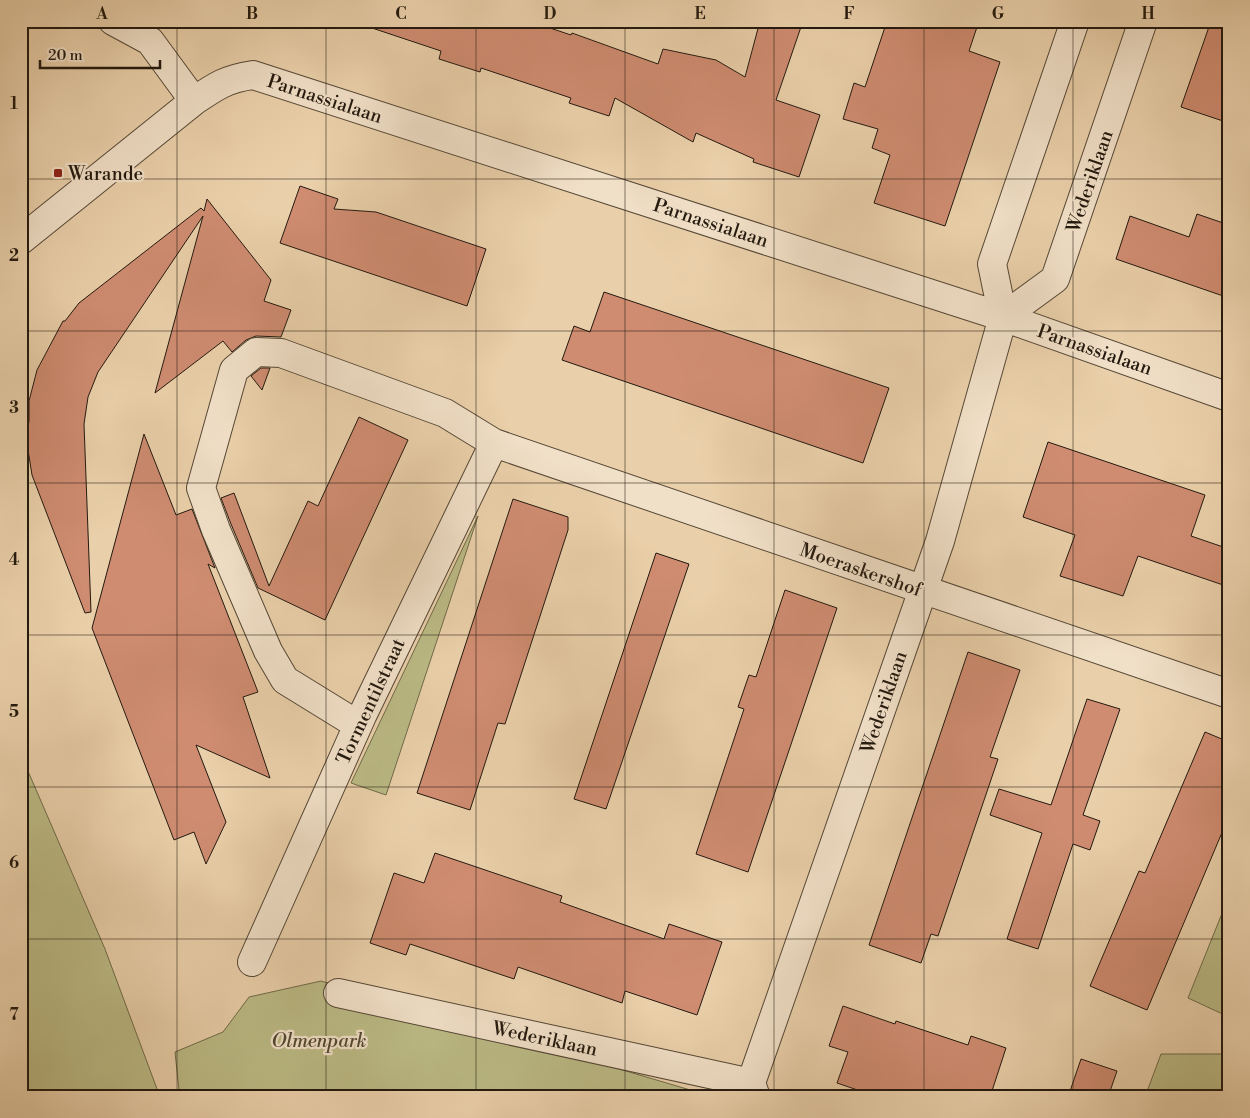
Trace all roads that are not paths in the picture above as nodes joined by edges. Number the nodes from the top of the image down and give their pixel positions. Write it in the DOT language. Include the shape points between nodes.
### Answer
graph roads {
  1 [pos="113,21"];
  2 [pos="1075,21"];
  3 [pos="1143,21"];
  4 [pos="194,102"];
  5 [pos="21,240"];
  6 [pos="1003,317"];
  7 [pos="1229,397"];
  8 [pos="494,443"];
  9 [pos="922,590"];
  10 [pos="1229,694"];
  11 [pos="358,725"];
  12 [pos="252,962"];
  13 [pos="338,993"];
  14 [pos="754,1090"];
  1 -- 4 [label="street" via="150,41"];
  2 -- 6 [label="street, Wederiklaan" via="992,264"];
  3 -- 6 [label="street, Wederiklaan" via="1055,278"];
  4 -- 5 [label="street, Parnassialaan"];
  4 -- 6 [label="street, Parnassialaan" via="219,84 235,77 253,75"];
  6 -- 7 [label="street, Parnassialaan"];
  6 -- 9 [label="street, Wederiklaan" via="940,541"];
  8 -- 9 [label="street, Moeraskershof"];
  8 -- 11 [label="street, Tormentilstraat"];
  8 -- 11 [label="street, Moeraskershof" via="445,413 281,352 256,352 234,370 201,488 268,651 285,680"];
  9 -- 10 [label="street, Moeraskershof"];
  9 -- 14 [label="street, Wederiklaan"];
  11 -- 12 [label="street, Tormentilstraat"];
  13 -- 14 [label="street, Wederiklaan"];
}
